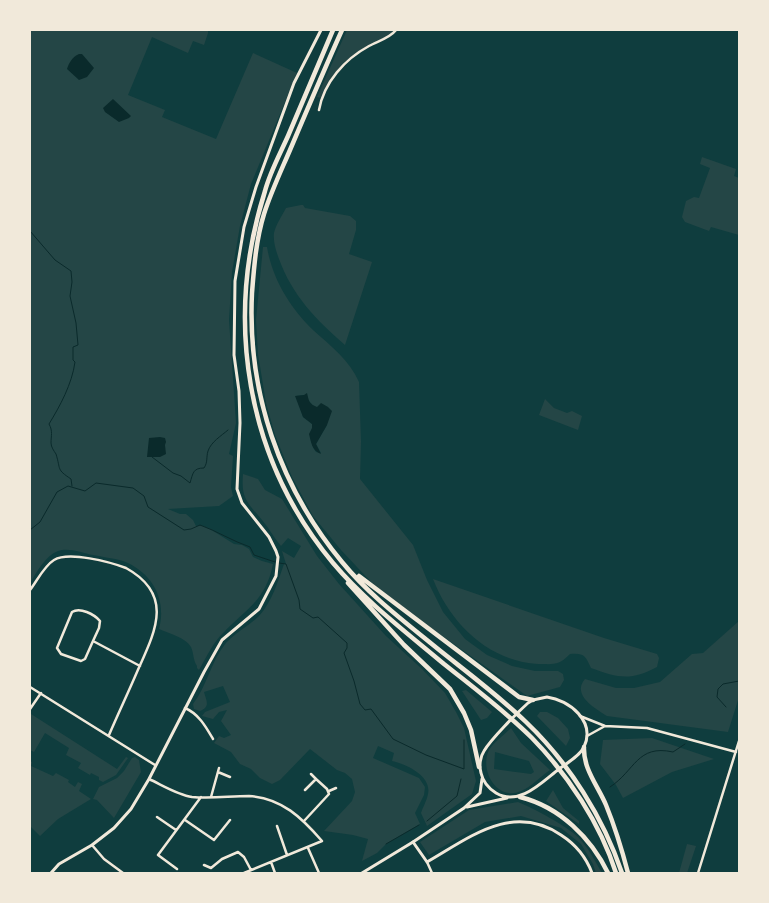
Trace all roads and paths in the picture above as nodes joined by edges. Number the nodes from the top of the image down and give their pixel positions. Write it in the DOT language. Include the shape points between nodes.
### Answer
graph roads {
  1 [pos="320,30"];
  2 [pos="333,30"];
  3 [pos="342,30"];
  4 [pos="396,30"];
  5 [pos="319,110"];
  6 [pos="342,563"];
  7 [pos="336,566"];
  8 [pos="30,590"];
  9 [pos="93,641"];
  10 [pos="140,666"];
  11 [pos="30,687"];
  12 [pos="41,693"];
  13 [pos="534,700"];
  14 [pos="185,708"];
  15 [pos="30,709"];
  16 [pos="580,716"];
  17 [pos="605,726"];
  18 [pos="109,736"];
  19 [pos="587,736"];
  20 [pos="213,739"];
  21 [pos="739,741"];
  22 [pos="584,747"];
  23 [pos="736,752"];
  24 [pos="155,765"];
  25 [pos="479,767"];
  26 [pos="219,768"];
  27 [pos="218,772"];
  28 [pos="311,774"];
  29 [pos="230,777"];
  30 [pos="482,778"];
  31 [pos="149,779"];
  32 [pos="316,779"];
  33 [pos="336,788"];
  34 [pos="305,790"];
  35 [pos="329,791"];
  36 [pos="520,796"];
  37 [pos="201,797"];
  38 [pos="211,798"];
  39 [pos="510,798"];
  40 [pos="464,808"];
  41 [pos="157,817"];
  42 [pos="185,820"];
  43 [pos="230,820"];
  44 [pos="304,821"];
  45 [pos="276,826"];
  46 [pos="176,830"];
  47 [pos="413,842"];
  48 [pos="92,846"];
  49 [pos="308,848"];
  50 [pos="287,855"];
  51 [pos="271,862"];
  52 [pos="427,862"];
  53 [pos="204,865"];
  54 [pos="177,869"];
  55 [pos="251,870"];
  56 [pos="50,873"];
  57 [pos="123,873"];
  58 [pos="244,873"];
  59 [pos="275,873"];
  60 [pos="319,873"];
  61 [pos="362,873"];
  62 [pos="432,873"];
  63 [pos="592,873"];
  64 [pos="608,873"];
  65 [pos="616,873"];
  66 [pos="622,873"];
  67 [pos="628,873"];
  68 [pos="698,873"];
  1 -- 14 [label="main road" via="294,83 256,186 244,228 235,282 234,355 240,423 237,489 242,503 269,537 278,557 276,576 259,609 222,640"];
  2 -- 7 [label="highway" via="265,188 247,276 244,330 254,405 267,449 293,506"];
  3 -- 6 [label="highway" via="264,215 256,251 251,330 257,381 273,444 306,512"];
  4 -- 5 [label="street" via="366,47 336,72 321,98"];
  6 -- 13 [label="highway" via="519,697"];
  6 -- 66 [label="highway" via="378,599 509,706 557,756 575,779 606,834"];
  7 -- 25 [label="highway" via="352,588 450,689 471,730"];
  7 -- 65 [label="highway" via="395,624 504,712 552,760 589,814"];
  8 -- 10 [label="street" via="49,564 67,555 117,565 134,572 149,586 157,614 154,636"];
  9 -- 9 [label="street" via="100,621 77,609 72,612 57,648 61,654 80,662 85,659"];
  9 -- 10 [label="street"];
  10 -- 18 [label="street"];
  11 -- 12 [label="street"];
  12 -- 15 [label="street"];
  12 -- 18 [label="street"];
  13 -- 16 [label="main road" via="547,697 563,701"];
  13 -- 25 [label="main road" via="521,709 487,746"];
  14 -- 20 [label="street" via="198,715"];
  14 -- 24 [label="main road"];
  16 -- 17 [label="street"];
  16 -- 19 [label="main road"];
  17 -- 19 [label="street"];
  17 -- 23 [label="street" via="647,728"];
  18 -- 24 [label="street"];
  19 -- 22 [label="main road"];
  21 -- 23 [label="street"];
  22 -- 36 [label="main road" via="576,757"];
  22 -- 67 [label="highway" via="585,763 606,804"];
  23 -- 68 [label="street"];
  24 -- 31 [label="main road"];
  25 -- 30 [label="main road"];
  26 -- 27 [label="street"];
  27 -- 29 [label="street"];
  27 -- 38 [label="street"];
  28 -- 32 [label="street"];
  30 -- 39 [label="main road" via="500,796"];
  30 -- 40 [label="main road" via="480,793"];
  31 -- 37 [label="street" via="189,796"];
  31 -- 48 [label="main road" via="114,828"];
  32 -- 34 [label="street"];
  32 -- 35 [label="street"];
  33 -- 35 [label="street"];
  35 -- 44 [label="street"];
  36 -- 39 [label="main road"];
  36 -- 64 [label="highway" via="575,827 600,856"];
  37 -- 38 [label="street"];
  37 -- 42 [label="street"];
  38 -- 44 [label="street" via="258,798 281,804"];
  39 -- 40 [label="main road"];
  40 -- 47 [label="main road"];
  41 -- 46 [label="street"];
  42 -- 43 [label="street" via="214,840"];
  42 -- 46 [label="street"];
  44 -- 49 [label="street" via="322,841"];
  45 -- 50 [label="street"];
  46 -- 54 [label="street" via="158,855"];
  47 -- 52 [label="main road"];
  47 -- 61 [label="main road"];
  48 -- 56 [label="main road" via="59,864"];
  48 -- 57 [label="street"];
  49 -- 50 [label="street"];
  49 -- 60 [label="street"];
  50 -- 51 [label="street"];
  51 -- 55 [label="street"];
  51 -- 59 [label="street"];
  52 -- 62 [label="street"];
  52 -- 63 [label="main road" via="483,829 510,822 526,822 552,829 567,839 586,859"];
  53 -- 55 [label="street" via="212,868 238,852"];
  55 -- 58 [label="street"];
}
